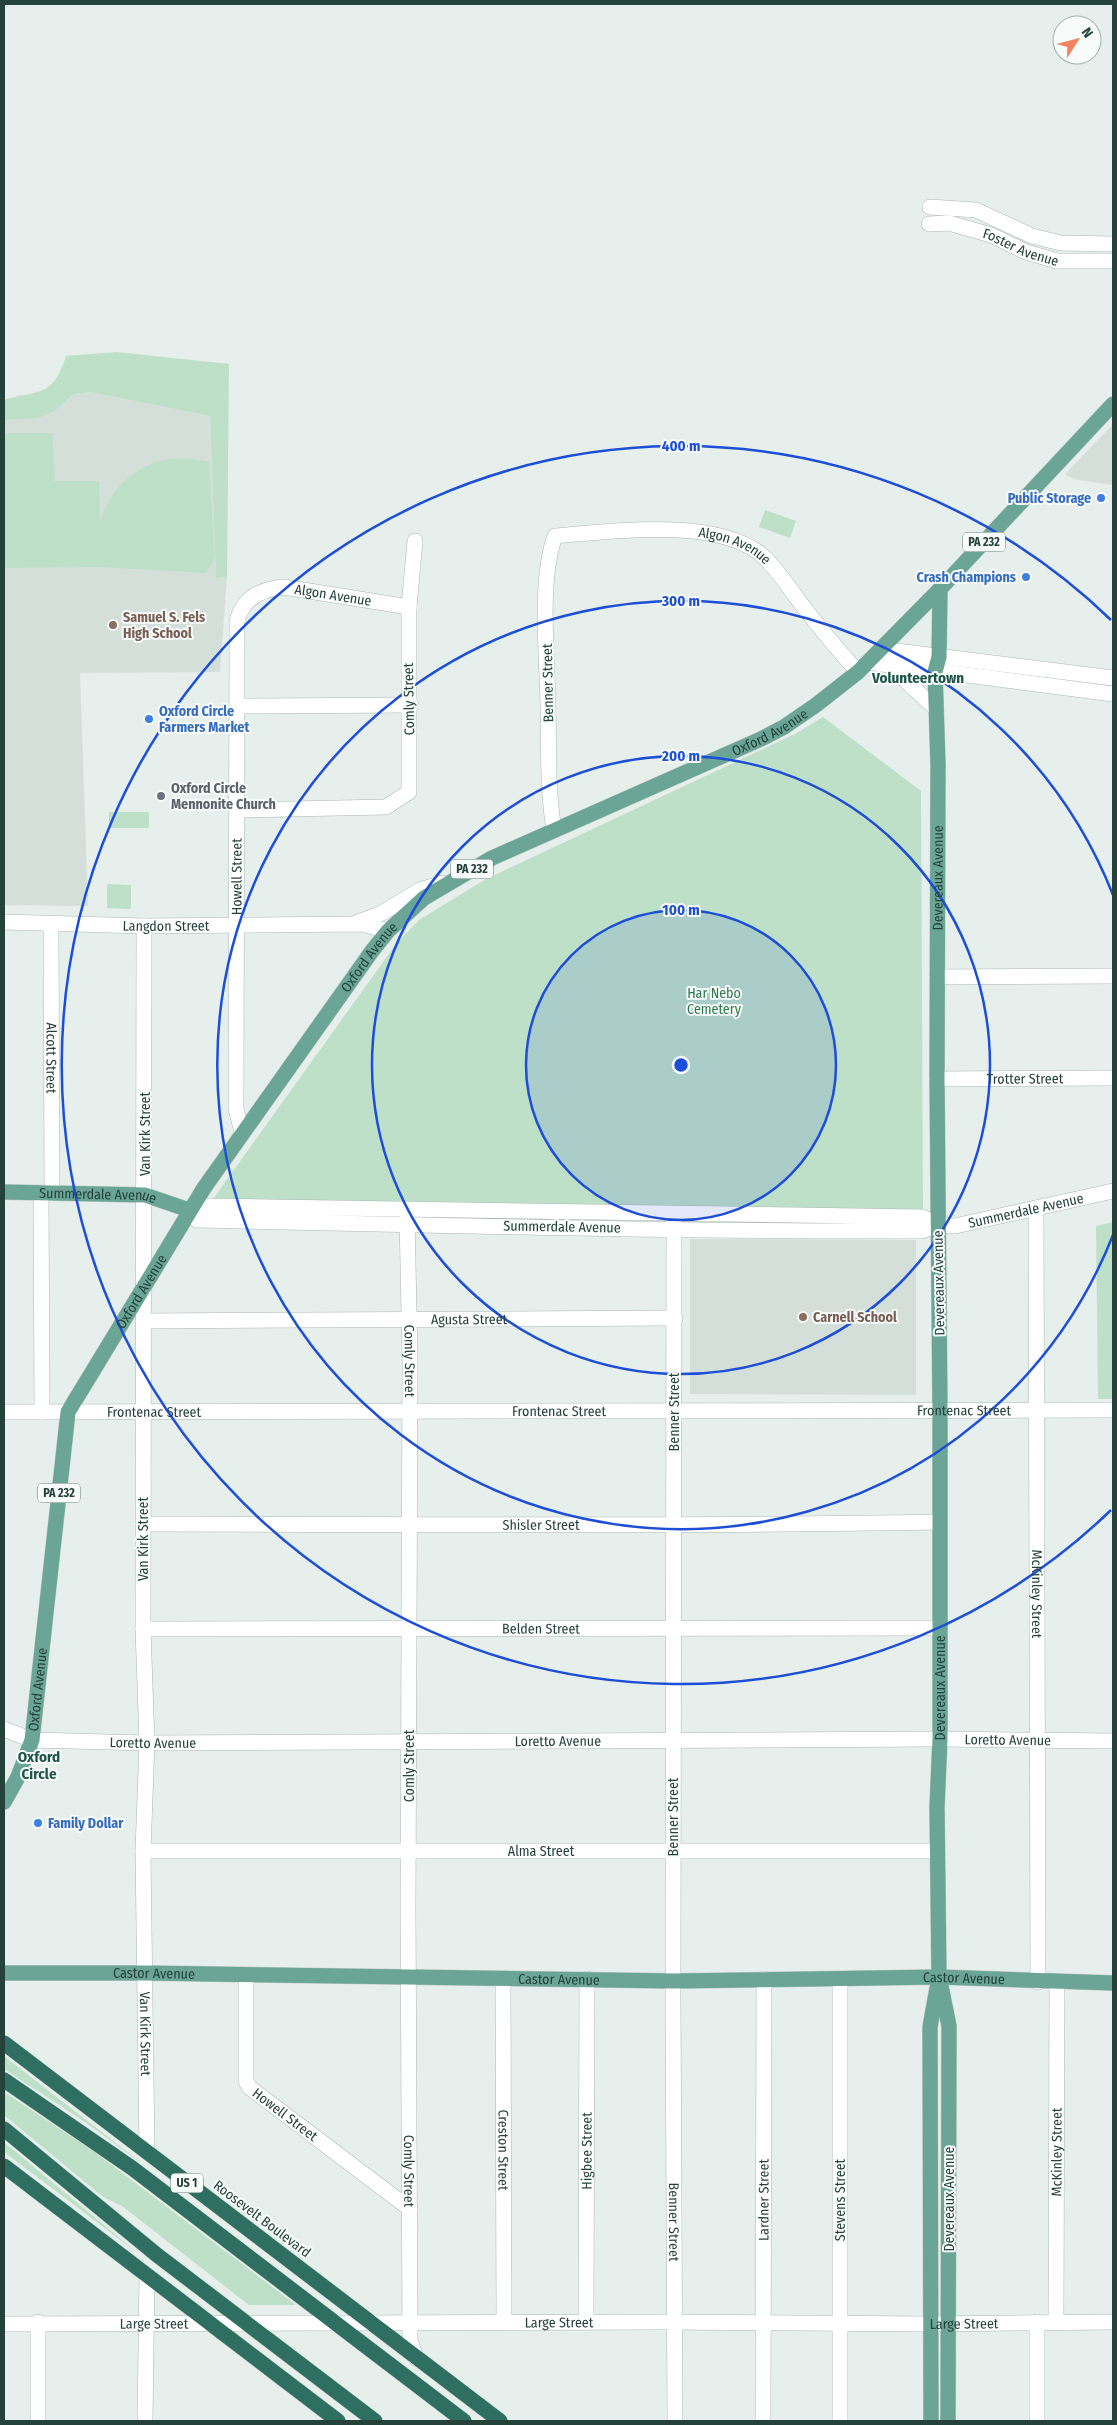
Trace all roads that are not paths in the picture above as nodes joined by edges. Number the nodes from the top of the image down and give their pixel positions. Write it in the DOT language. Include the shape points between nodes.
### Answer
graph roads {
  1 [pos="930,207"];
  2 [pos="929,224"];
  3 [pos="1113,244"];
  4 [pos="1113,261"];
  5 [pos="1113,404"];
  6 [pos="555,536"];
  7 [pos="415,540"];
  8 [pos="940,589"];
  9 [pos="409,606"];
  10 [pos="237,622"];
  11 [pos="880,648"];
  12 [pos="939,657"];
  13 [pos="888,664"];
  14 [pos="862,667"];
  15 [pos="935,672"];
  16 [pos="1113,678"];
  17 [pos="1113,694"];
  18 [pos="411,705"];
  19 [pos="238,706"];
  20 [pos="935,708"];
  21 [pos="238,810"];
  22 [pos="554,830"];
  23 [pos="449,881"];
  24 [pos="4,922"];
  25 [pos="52,923"];
  26 [pos="238,924"];
  27 [pos="352,924"];
  28 [pos="144,926"];
  29 [pos="388,930"];
  30 [pos="1113,976"];
  31 [pos="937,977"];
  32 [pos="1113,1078"];
  33 [pos="937,1079"];
  34 [pos="242,1132"];
  35 [pos="1113,1191"];
  36 [pos="4,1192"];
  37 [pos="47,1193"];
  38 [pos="145,1195"];
  39 [pos="1036,1208"];
  40 [pos="189,1210"];
  41 [pos="407,1217"];
  42 [pos="674,1221"];
  43 [pos="938,1225"];
  44 [pos="145,1284"];
  45 [pos="675,1318"];
  46 [pos="409,1320"];
  47 [pos="143,1321"];
  48 [pos="1037,1410"];
  49 [pos="1113,1410"];
  50 [pos="674,1411"];
  51 [pos="4,1412"];
  52 [pos="42,1412"];
  53 [pos="68,1412"];
  54 [pos="409,1412"];
  55 [pos="940,1412"];
  56 [pos="144,1414"];
  57 [pos="939,1522"];
  58 [pos="143,1524"];
  59 [pos="409,1524"];
  60 [pos="674,1525"];
  61 [pos="673,1628"];
  62 [pos="939,1628"];
  63 [pos="143,1629"];
  64 [pos="410,1629"];
  65 [pos="4,1729"];
  66 [pos="940,1739"];
  67 [pos="32,1740"];
  68 [pos="408,1740"];
  69 [pos="673,1741"];
  70 [pos="1113,1741"];
  71 [pos="1036,1742"];
  72 [pos="147,1743"];
  73 [pos="4,1802"];
  74 [pos="143,1851"];
  75 [pos="937,1851"];
  76 [pos="408,1852"];
  77 [pos="673,1852"];
  78 [pos="4,1973"];
  79 [pos="145,1973"];
  80 [pos="246,1975"];
  81 [pos="410,1977"];
  82 [pos="939,1977"];
  83 [pos="503,1978"];
  84 [pos="764,1978"];
  85 [pos="586,1979"];
  86 [pos="840,1979"];
  87 [pos="673,1981"];
  88 [pos="1038,1982"];
  89 [pos="1056,1982"];
  90 [pos="1113,1982"];
  91 [pos="4,2043"];
  92 [pos="4,2080"];
  93 [pos="4,2129"];
  94 [pos="147,2152"];
  95 [pos="930,2154"];
  96 [pos="949,2155"];
  97 [pos="4,2166"];
  98 [pos="410,2209"];
  99 [pos="147,2275"];
  100 [pos="38,2322"];
  101 [pos="504,2322"];
  102 [pos="586,2322"];
  103 [pos="675,2322"];
  104 [pos="1037,2322"];
  105 [pos="1056,2322"];
  106 [pos="1113,2322"];
  107 [pos="146,2323"];
  108 [pos="209,2323"];
  109 [pos="246,2323"];
  110 [pos="335,2323"];
  111 [pos="371,2323"];
  112 [pos="410,2323"];
  113 [pos="763,2323"];
  114 [pos="840,2323"];
  115 [pos="4,2324"];
  116 [pos="929,2324"];
  117 [pos="949,2324"];
  118 [pos="416,2358"];
  119 [pos="38,2421"];
  120 [pos="145,2421"];
  121 [pos="338,2421"];
  122 [pos="375,2421"];
  123 [pos="464,2421"];
  124 [pos="500,2421"];
  125 [pos="675,2421"];
  126 [pos="764,2421"];
  127 [pos="840,2421"];
  128 [pos="931,2421"];
  129 [pos="948,2421"];
  130 [pos="1037,2421"];
  1 -- 3 [label="street, Foster Avenue" via="976,210 1032,236 1061,243"];
  2 -- 4 [label="street, Foster Avenue" via="949,222 991,234 1026,252 1057,261"];
  5 -- 8 [label="main road, Oxford Avenue / PA 232"];
  6 -- 14 [label="street, Algon Avenue" via="674,530 728,536 766,558 823,632"];
  6 -- 22 [label="street, Benner Street" via="547,567 550,802"];
  7 -- 9 [label="street"];
  8 -- 11 [label="main road, Oxford Avenue / PA 232"];
  8 -- 12 [label="main road, Devereaux Avenue"];
  9 -- 10 [label="street, Algon Avenue" via="284,587 271,588 244,604"];
  9 -- 18 [label="street, Comly Street"];
  10 -- 19 [label="street, Howell Street"];
  11 -- 12 [label="street"];
  11 -- 14 [label="main road, Oxford Avenue / PA 232"];
  12 -- 15 [label="main road, Devereaux Avenue"];
  12 -- 16 [label="street"];
  13 -- 14 [label="street"];
  13 -- 15 [label="street"];
  13 -- 20 [label="street"];
  14 -- 22 [label="main road, Oxford Avenue / PA 232" via="842,687 784,727"];
  15 -- 17 [label="street"];
  15 -- 20 [label="main road, Devereaux Avenue"];
  18 -- 19 [label="street"];
  18 -- 21 [label="street, Comly Street" via="409,792 386,807"];
  19 -- 21 [label="street, Howell Street"];
  20 -- 31 [label="main road, Devereaux Avenue" via="938,764"];
  21 -- 26 [label="street, Howell Street"];
  22 -- 23 [label="main road, Oxford Avenue / PA 232"];
  23 -- 27 [label="street" via="420,890 380,914"];
  23 -- 29 [label="main road, Oxford Avenue / PA 232"];
  24 -- 25 [label="street, Langdon Street"];
  25 -- 28 [label="street, Langdon Street"];
  25 -- 37 [label="street, Alcott Street"];
  26 -- 27 [label="street, Langdon Street"];
  26 -- 28 [label="street, Langdon Street"];
  26 -- 34 [label="street, Howell Street" via="236,1109"];
  27 -- 29 [label="street, Langdon Street"];
  28 -- 38 [label="street, Van Kirk Street"];
  29 -- 34 [label="main road, Oxford Avenue / PA 232"];
  30 -- 31 [label="street"];
  31 -- 33 [label="main road, Devereaux Avenue"];
  32 -- 33 [label="street, Trotter Street"];
  33 -- 43 [label="main road, Devereaux Avenue"];
  34 -- 40 [label="main road, Oxford Avenue / PA 232"];
  35 -- 39 [label="street, Summerdale Avenue"];
  36 -- 37 [label="main road, Summerdale Avenue"];
  37 -- 38 [label="main road, Summerdale Avenue"];
  37 -- 52 [label="street, Alcott Street"];
  38 -- 40 [label="main road, Summerdale Avenue"];
  38 -- 44 [label="street, Van Kirk Street"];
  39 -- 43 [label="street, Summerdale Avenue" via="955,1226"];
  39 -- 48 [label="street, McKinley Street"];
  40 -- 41 [label="street, Summerdale Avenue" via="197,1220"];
  40 -- 44 [label="main road, Oxford Avenue / PA 232"];
  41 -- 42 [label="street, Summerdale Avenue"];
  41 -- 46 [label="street, Comly Street"];
  42 -- 43 [label="street, Summerdale Avenue" via="922,1217"];
  42 -- 45 [label="street, Benner Street"];
  43 -- 55 [label="main road, Devereaux Avenue"];
  44 -- 47 [label="street, Van Kirk Street"];
  44 -- 53 [label="main road, Oxford Avenue / PA 232"];
  45 -- 46 [label="street, Agusta Street"];
  45 -- 50 [label="street, Benner Street"];
  46 -- 47 [label="street, Agusta Street"];
  46 -- 54 [label="street, Comly Street"];
  47 -- 56 [label="street, Van Kirk Street"];
  48 -- 49 [label="street, Frontenac Street"];
  48 -- 55 [label="street, Frontenac Street"];
  48 -- 71 [label="street, McKinley Street"];
  50 -- 54 [label="street, Frontenac Street"];
  50 -- 55 [label="street, Frontenac Street"];
  50 -- 60 [label="street, Benner Street"];
  51 -- 52 [label="street, Frontenac Street"];
  52 -- 53 [label="street, Frontenac Street"];
  53 -- 56 [label="street, Frontenac Street"];
  53 -- 67 [label="main road, Oxford Avenue / PA 232"];
  54 -- 56 [label="street, Frontenac Street"];
  54 -- 59 [label="street, Comly Street"];
  55 -- 57 [label="main road, Devereaux Avenue"];
  56 -- 58 [label="street, Van Kirk Street"];
  57 -- 60 [label="street, Shisler Street"];
  57 -- 62 [label="main road, Devereaux Avenue"];
  58 -- 59 [label="street, Shisler Street"];
  58 -- 63 [label="street, Van Kirk Street"];
  59 -- 60 [label="street, Shisler Street"];
  59 -- 64 [label="street, Comly Street"];
  60 -- 61 [label="street, Benner Street"];
  61 -- 62 [label="street, Belden Street"];
  61 -- 64 [label="street, Belden Street"];
  61 -- 69 [label="street, Benner Street"];
  62 -- 66 [label="main road, Devereaux Avenue"];
  63 -- 64 [label="street, Belden Street"];
  63 -- 72 [label="street, Van Kirk Street"];
  64 -- 68 [label="street, Comly Street"];
  65 -- 67 [label="street, Loretto Avenue"];
  66 -- 69 [label="street, Loretto Avenue"];
  66 -- 71 [label="street, Loretto Avenue"];
  66 -- 75 [label="main road, Devereaux Avenue"];
  67 -- 72 [label="street, Loretto Avenue"];
  67 -- 73 [label="main road, Oxford Avenue / PA 232"];
  68 -- 69 [label="street, Loretto Avenue"];
  68 -- 72 [label="street, Loretto Avenue"];
  68 -- 76 [label="street, Comly Street"];
  69 -- 77 [label="street, Benner Street"];
  70 -- 71 [label="street, Loretto Avenue"];
  71 -- 88 [label="street, McKinley Street"];
  72 -- 74 [label="street, Van Kirk Street"];
  74 -- 76 [label="street, Alma Street"];
  74 -- 79 [label="street, Van Kirk Street"];
  75 -- 77 [label="street, Alma Street"];
  75 -- 82 [label="main road, Devereaux Avenue"];
  76 -- 77 [label="street, Alma Street"];
  76 -- 81 [label="street, Comly Street"];
  77 -- 87 [label="street, Benner Street"];
  78 -- 79 [label="main road, Castor Avenue"];
  79 -- 80 [label="main road, Castor Avenue"];
  79 -- 94 [label="street, Van Kirk Street"];
  80 -- 81 [label="main road, Castor Avenue"];
  80 -- 98 [label="street, Howell Street" via="246,2081 249,2086"];
  81 -- 83 [label="main road, Castor Avenue"];
  81 -- 98 [label="street, Comly Street"];
  82 -- 86 [label="main road, Castor Avenue"];
  82 -- 88 [label="main road, Castor Avenue"];
  82 -- 95 [label="main road, Devereaux Avenue" via="930,2027"];
  82 -- 96 [label="main road, Devereaux Avenue" via="950,2026"];
  83 -- 85 [label="main road, Castor Avenue"];
  83 -- 101 [label="street, Creston Street"];
  84 -- 86 [label="main road, Castor Avenue"];
  84 -- 87 [label="main road, Castor Avenue"];
  84 -- 113 [label="street, Lardner Street"];
  85 -- 87 [label="main road, Castor Avenue"];
  85 -- 102 [label="street, Higbee Street"];
  86 -- 114 [label="street, Stevens Street"];
  87 -- 103 [label="street, Benner Street"];
  88 -- 89 [label="main road, Castor Avenue"];
  89 -- 90 [label="main road, Castor Avenue"];
  89 -- 105 [label="street, McKinley Street"];
  91 -- 94 [label="highway, Roosevelt Boulevard / US 1"];
  92 -- 110 [label="highway, US 1" via="132,2168"];
  93 -- 109 [label="highway" via="128,2232"];
  94 -- 111 [label="highway, Roosevelt Boulevard / US 1"];
  95 -- 96 [label="main road"];
  95 -- 116 [label="main road, Devereaux Avenue"];
  96 -- 117 [label="main road, Devereaux Avenue"];
  97 -- 99 [label="highway"];
  98 -- 112 [label="street, Comly Street"];
  99 -- 107 [label="street"];
  99 -- 108 [label="highway"];
  100 -- 107 [label="street, Large Street"];
  100 -- 115 [label="street, Large Street"];
  100 -- 119 [label="street"];
  101 -- 102 [label="street, Large Street"];
  101 -- 112 [label="street, Large Street"];
  102 -- 103 [label="street, Large Street"];
  103 -- 113 [label="street, Large Street"];
  103 -- 125 [label="street, Benner Street"];
  104 -- 105 [label="street, Large Street"];
  104 -- 117 [label="street, Large Street"];
  104 -- 130 [label="street"];
  105 -- 106 [label="street, Large Street"];
  107 -- 108 [label="street, Large Street"];
  107 -- 120 [label="street"];
  108 -- 109 [label="street, Large Street"];
  108 -- 121 [label="highway"];
  109 -- 110 [label="street, Large Street"];
  109 -- 122 [label="highway"];
  110 -- 111 [label="street, Large Street"];
  110 -- 123 [label="highway, US 1"];
  111 -- 112 [label="street, Large Street"];
  111 -- 118 [label="highway, Roosevelt Boulevard / US 1"];
  112 -- 118 [label="street, Comly Street" via="411,2346"];
  113 -- 114 [label="street, Large Street"];
  113 -- 126 [label="street, Lardner Street"];
  114 -- 116 [label="street, Large Street"];
  114 -- 127 [label="street, Stevens Street"];
  116 -- 117 [label="street, Large Street"];
  116 -- 128 [label="main road, Devereaux Avenue"];
  117 -- 129 [label="main road, Devereaux Avenue"];
  118 -- 124 [label="highway, Roosevelt Boulevard / US 1"];
}
